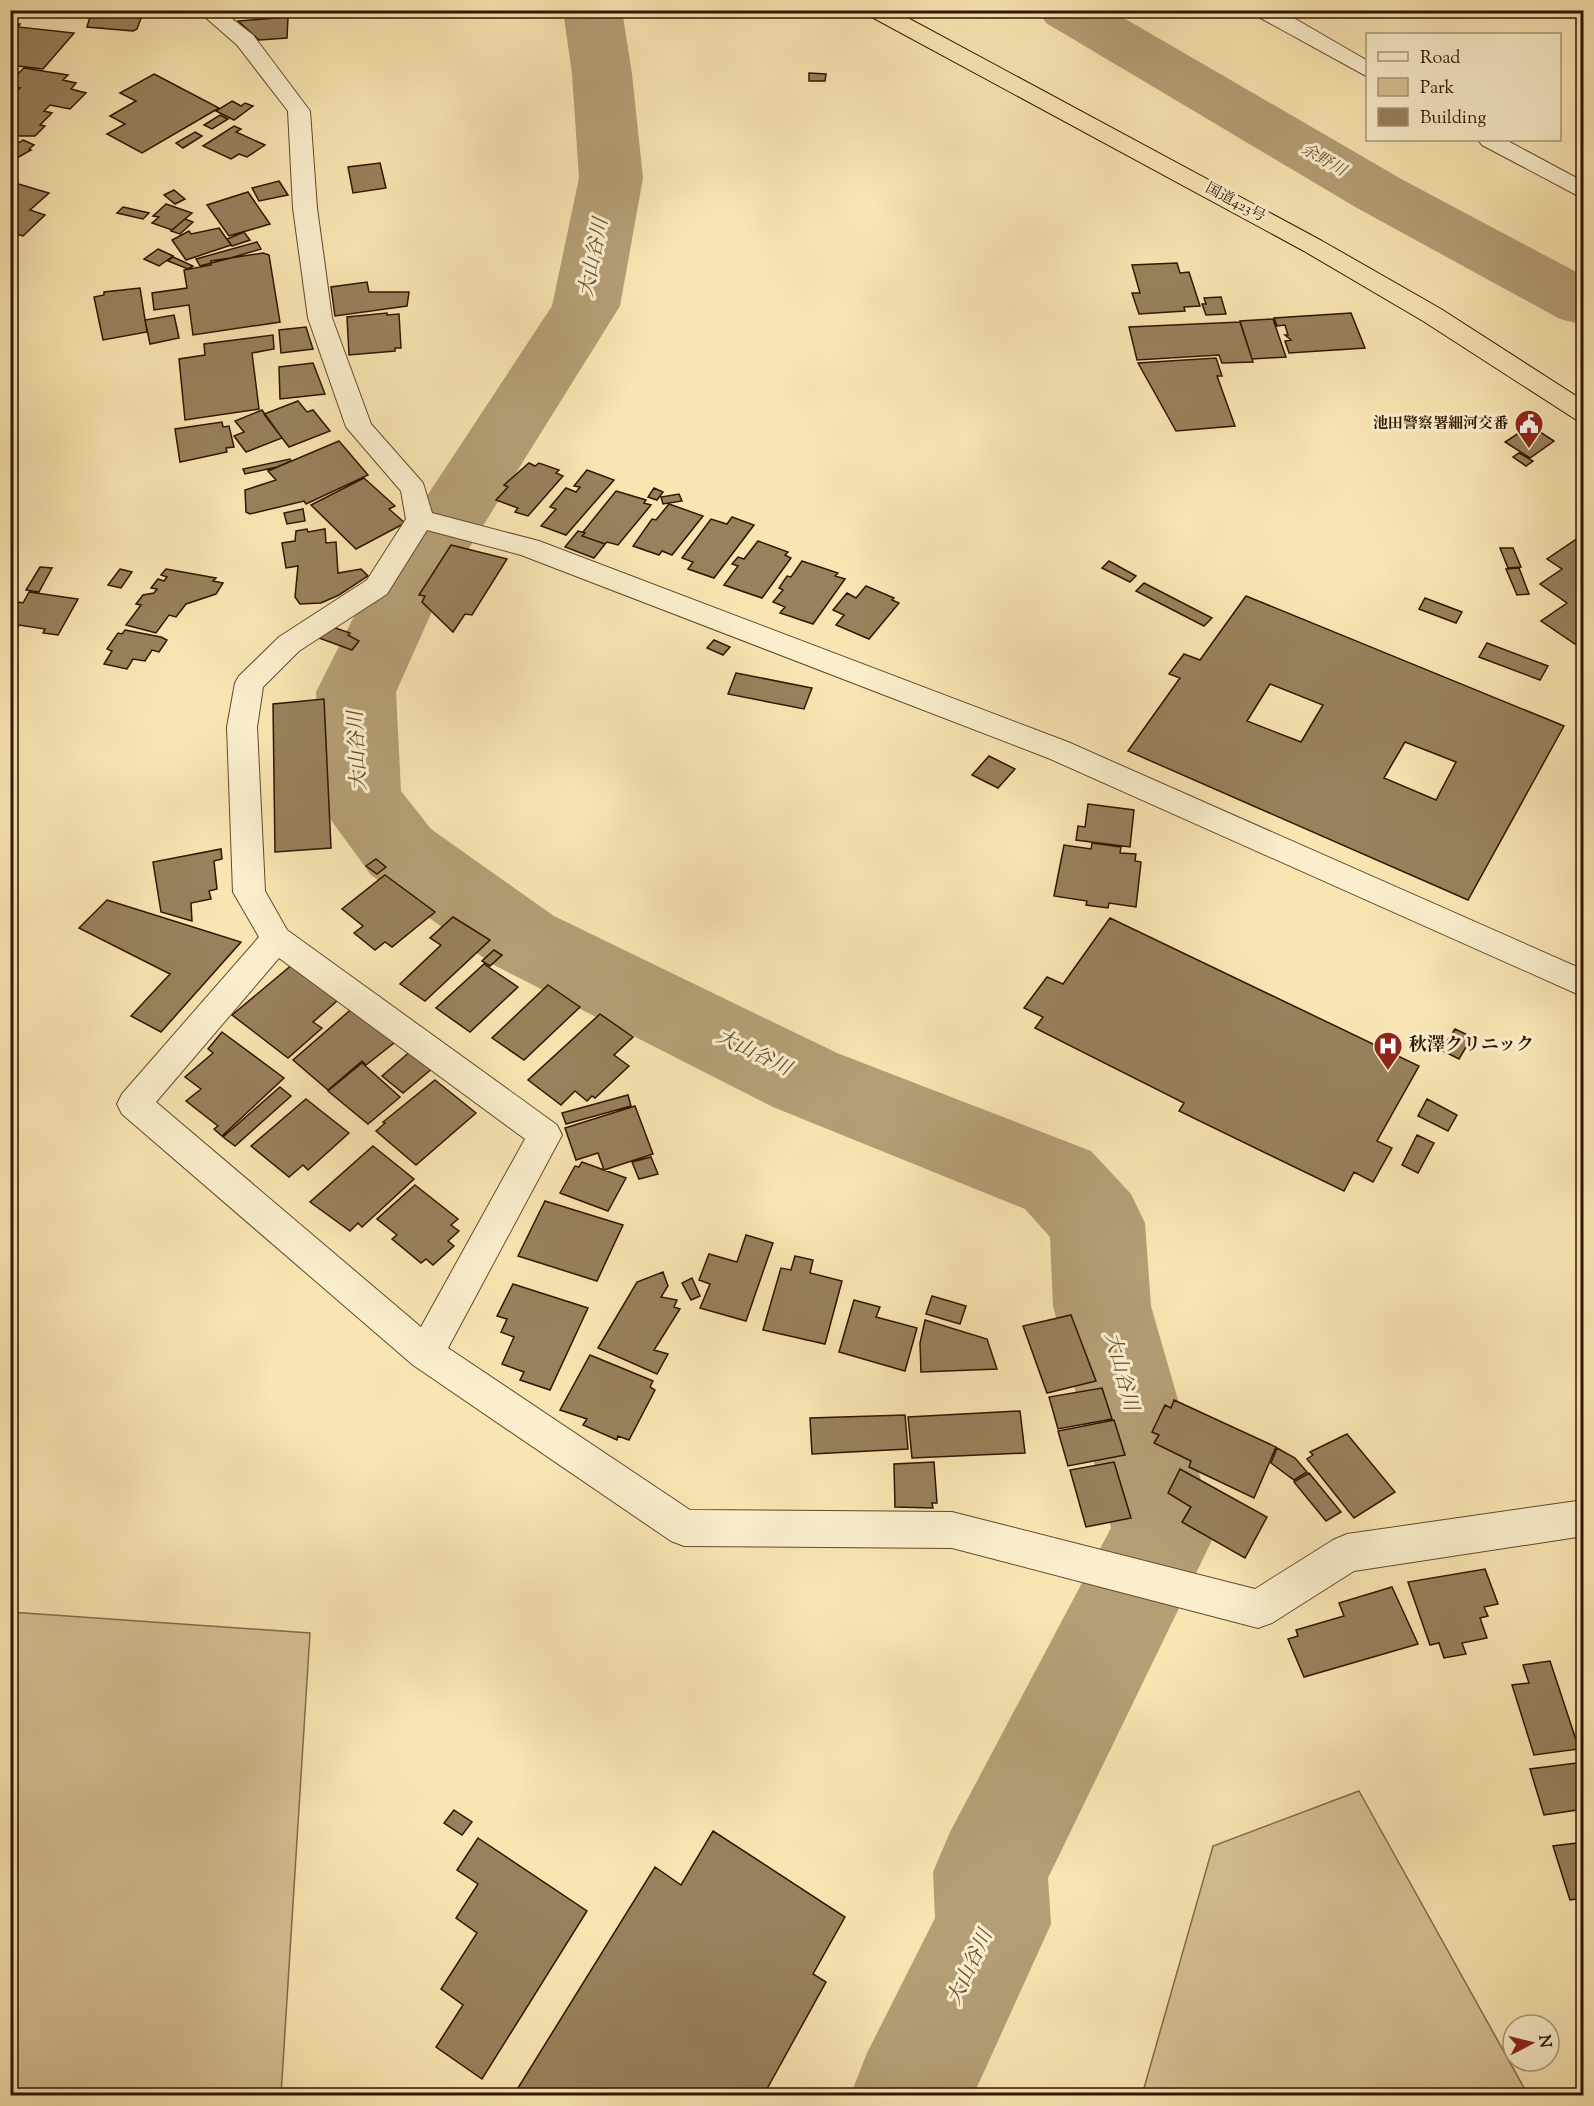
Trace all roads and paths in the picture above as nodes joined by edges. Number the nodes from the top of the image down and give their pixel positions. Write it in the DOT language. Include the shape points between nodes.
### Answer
graph roads {
  1 [pos="207,10"];
  2 [pos="876,10"];
  3 [pos="1263,10"];
  4 [pos="1366,69"];
  5 [pos="1492,141"];
  6 [pos="1584,192"];
  7 [pos="1584,413"];
  8 [pos="420,519"];
  9 [pos="276,939"];
  10 [pos="1584,984"];
  11 [pos="426,1353"];
  12 [pos="1584,1518"];
  1 -- 8 [label="street" via="245,40 299,111 305,208 320,318 359,426 414,489"];
  2 -- 7 [label="highway, 国道423号" via="1313,246 1432,315"];
  3 -- 4 [label="street"];
  5 -- 6 [label="street"];
  8 -- 9 [label="street" via="377,587 289,644 249,683 242,727 249,892"];
  8 -- 10 [label="street" via="529,548 1058,750"];
  9 -- 11 [label="street" via="545,1135"];
  9 -- 11 [label="street" via="134,1104"];
  11 -- 12 [label="street" via="684,1528 952,1530 1258,1609 1347,1553"];
}
